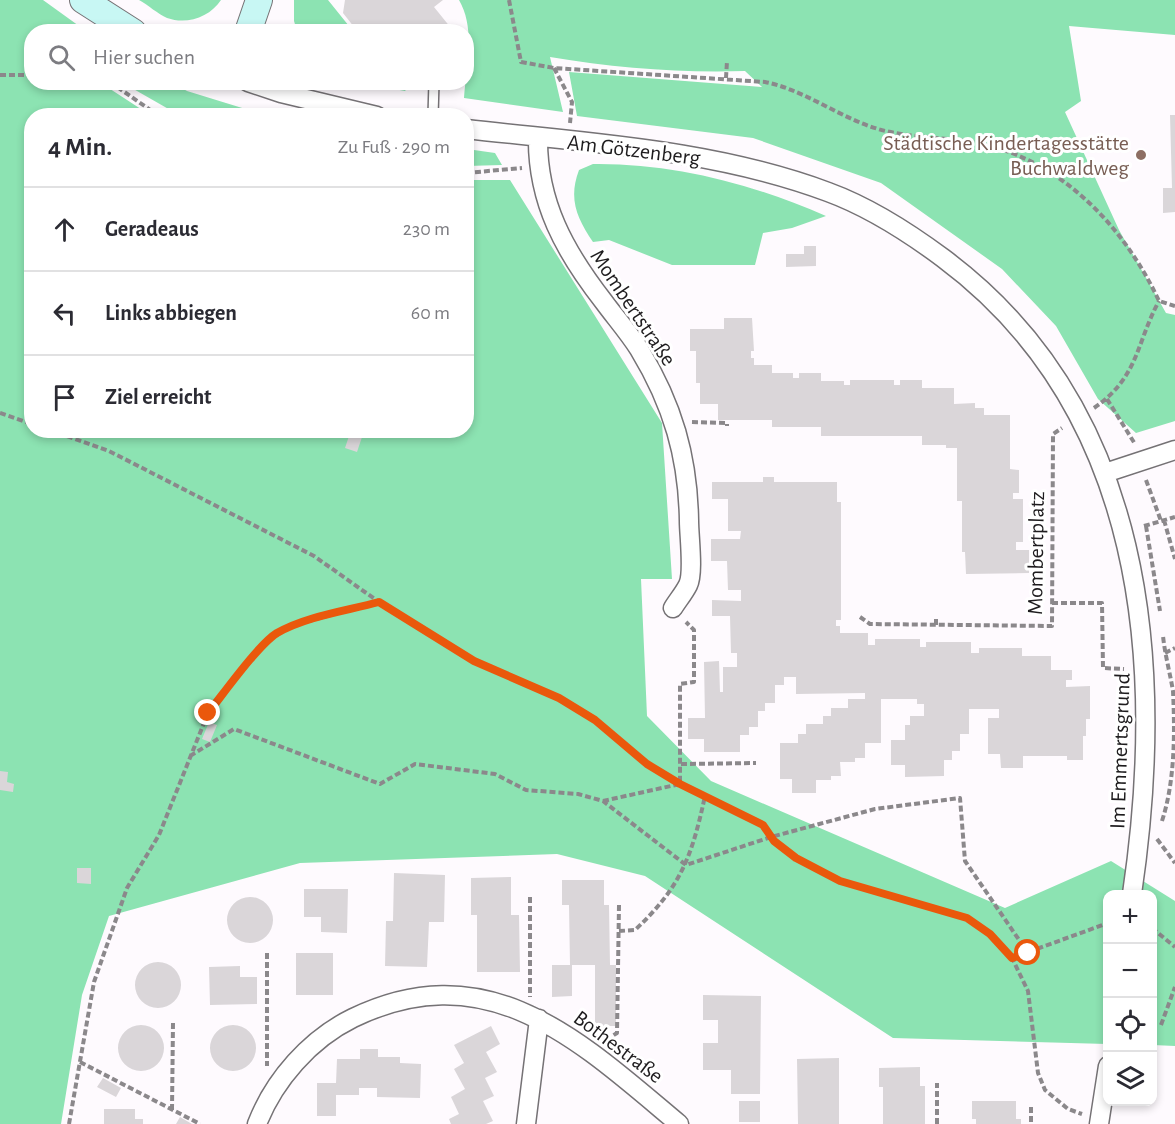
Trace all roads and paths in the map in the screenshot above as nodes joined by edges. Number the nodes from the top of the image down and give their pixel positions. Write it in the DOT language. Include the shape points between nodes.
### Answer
graph roads {
  1 [pos="83,0"];
  2 [pos="259,0"];
  3 [pos="509,0"];
  4 [pos="120,24"];
  5 [pos="251,24"];
  6 [pos="727,61"];
  7 [pos="554,68"];
  8 [pos="0,75"];
  9 [pos="24,75"];
  10 [pos="726,78"];
  11 [pos="122,90"];
  12 [pos="272,90"];
  13 [pos="434,90"];
  14 [pos="147,108"];
  15 [pos="343,108"];
  16 [pos="433,108"];
  17 [pos="571,114"];
  18 [pos="474,130"];
  19 [pos="538,137"];
  20 [pos="537,165"];
  21 [pos="474,172"];
  22 [pos="800,182"];
  23 [pos="1159,301"];
  24 [pos="1175,306"];
  25 [pos="0,413"];
  26 [pos="1079,417"];
  27 [pos="24,421"];
  28 [pos="674,422"];
  29 [pos="727,426"];
  30 [pos="72,438"];
  31 [pos="1175,450"];
  32 [pos="1105,473"];
  33 [pos="1175,517"];
  34 [pos="1175,559"];
  35 [pos="379,602"];
  36 [pos="1052,603"];
  37 [pos="674,608"];
  38 [pos="861,617"];
  39 [pos="936,617"];
  40 [pos="936,624"];
  41 [pos="1175,648"];
  42 [pos="1165,652"];
  43 [pos="1146,669"];
  44 [pos="190,756"];
  45 [pos="756,763"];
  46 [pos="681,764"];
  47 [pos="680,784"];
  48 [pos="705,796"];
  49 [pos="603,801"];
  50 [pos="771,837"];
  51 [pos="1157,838"];
  52 [pos="1175,863"];
  53 [pos="686,865"];
  54 [pos="1133,890"];
  55 [pos="530,897"];
  56 [pos="619,905"];
  57 [pos="1103,925"];
  58 [pos="618,931"];
  59 [pos="1157,932"];
  60 [pos="1175,947"];
  61 [pos="267,953"];
  62 [pos="1028,953"];
  63 [pos="1012,958"];
  64 [pos="1175,987"];
  65 [pos="535,1017"];
  66 [pos="173,1023"];
  67 [pos="1161,1025"];
  68 [pos="590,1050"];
  69 [pos="80,1062"];
  70 [pos="937,1083"];
  71 [pos="277,1086"];
  72 [pos="1103,1097"];
  73 [pos="1031,1107"];
  74 [pos="172,1110"];
  75 [pos="1100,1121"];
  76 [pos="69,1124"];
  77 [pos="200,1124"];
  78 [pos="257,1124"];
  79 [pos="526,1124"];
  80 [pos="679,1124"];
  81 [pos="937,1124"];
  82 [pos="1031,1124"];
  1 -- 4 [label="street"];
  2 -- 5 [label="street"];
  3 -- 7 [label="path" via="521,62"];
  6 -- 10 [label="path"];
  7 -- 10 [label="path"];
  7 -- 17 [label="path" via="572,102"];
  8 -- 9 [label="path"];
  10 -- 23 [label="path" via="789,87 851,119 880,129 977,143 1023,155 1082,195 1133,256"];
  11 -- 14 [label="path"];
  12 -- 15 [label="street"];
  13 -- 16 [label="lane"];
  18 -- 19 [label="street, Am Götzenberg"];
  19 -- 20 [label="street, Mombertstraße"];
  19 -- 22 [label="street, Am Götzenberg" via="691,156"];
  20 -- 21 [label="path"];
  20 -- 28 [label="street, Mombertstraße" via="555,226 579,270 639,348"];
  22 -- 26 [label="street, Im Emmertsgrund" via="867,209 972,280 1050,367"];
  23 -- 24 [label="path"];
  23 -- 26 [label="path" via="1148,321 1135,363 1107,399"];
  25 -- 27 [label="path"];
  26 -- 32 [label="street, Im Emmertsgrund"];
  26 -- 36 [label="path, Mombertplatz" via="1053,434"];
  28 -- 29 [label="path"];
  28 -- 37 [label="street, Mombertstraße" via="688,481 689,583"];
  30 -- 35 [label="path" via="110,452 314,555"];
  31 -- 32 [label="street"];
  32 -- 43 [label="street, Im Emmertsgrund" via="1132,574"];
  33 -- 34 [label="path" via="1162,521"];
  35 -- 44 [label="path" via="277,633 208,713"];
  35 -- 47 [label="path" via="474,661 559,698"];
  36 -- 40 [label="path, Mombertplatz" via="1052,626"];
  36 -- 43 [label="path" via="1102,603 1103,668"];
  37 -- 46 [label="path" via="694,630 694,682 680,684"];
  38 -- 40 [label="path, Mombertplatz" via="870,624"];
  39 -- 40 [label="path"];
  41 -- 42 [label="path"];
  43 -- 54 [label="street, Im Emmertsgrund" via="1146,789"];
  44 -- 49 [label="path" via="234,729 380,784 415,764 495,774 526,790 579,794"];
  44 -- 69 [label="path" via="159,834 123,898 94,982"];
  45 -- 46 [label="path"];
  46 -- 47 [label="path"];
  47 -- 48 [label="path"];
  47 -- 49 [label="path"];
  48 -- 50 [label="path" via="763,825"];
  48 -- 53 [label="path"];
  49 -- 53 [label="path"];
  50 -- 53 [label="path"];
  50 -- 62 [label="path" via="875,809 960,798 965,861"];
  50 -- 63 [label="path" via="796,858 840,881 967,918 990,934"];
  51 -- 52 [label="path"];
  53 -- 58 [label="path" via="662,905 635,930"];
  55 -- 65 [label="path"];
  56 -- 58 [label="path"];
  57 -- 62 [label="path"];
  58 -- 68 [label="path" via="617,1034"];
  59 -- 60 [label="path"];
  61 -- 71 [label="path" via="267,1066"];
  62 -- 63 [label="path"];
  63 -- 75 [label="path" via="1028,991 1038,1073 1045,1090 1068,1109"];
  64 -- 67 [label="path"];
  65 -- 68 [label="street, Bothestraße"];
  65 -- 71 [label="street, Bothestraße" via="476,998 435,996 399,1001 340,1024 315,1043"];
  65 -- 79 [label="street"];
  66 -- 74 [label="path"];
  68 -- 80 [label="street, Bothestraße"];
  69 -- 74 [label="path"];
  69 -- 76 [label="path"];
  70 -- 81 [label="path"];
  71 -- 78 [label="street, Bothestraße"];
  72 -- 75 [label="street"];
  73 -- 82 [label="path"];
  74 -- 77 [label="path"];
}
